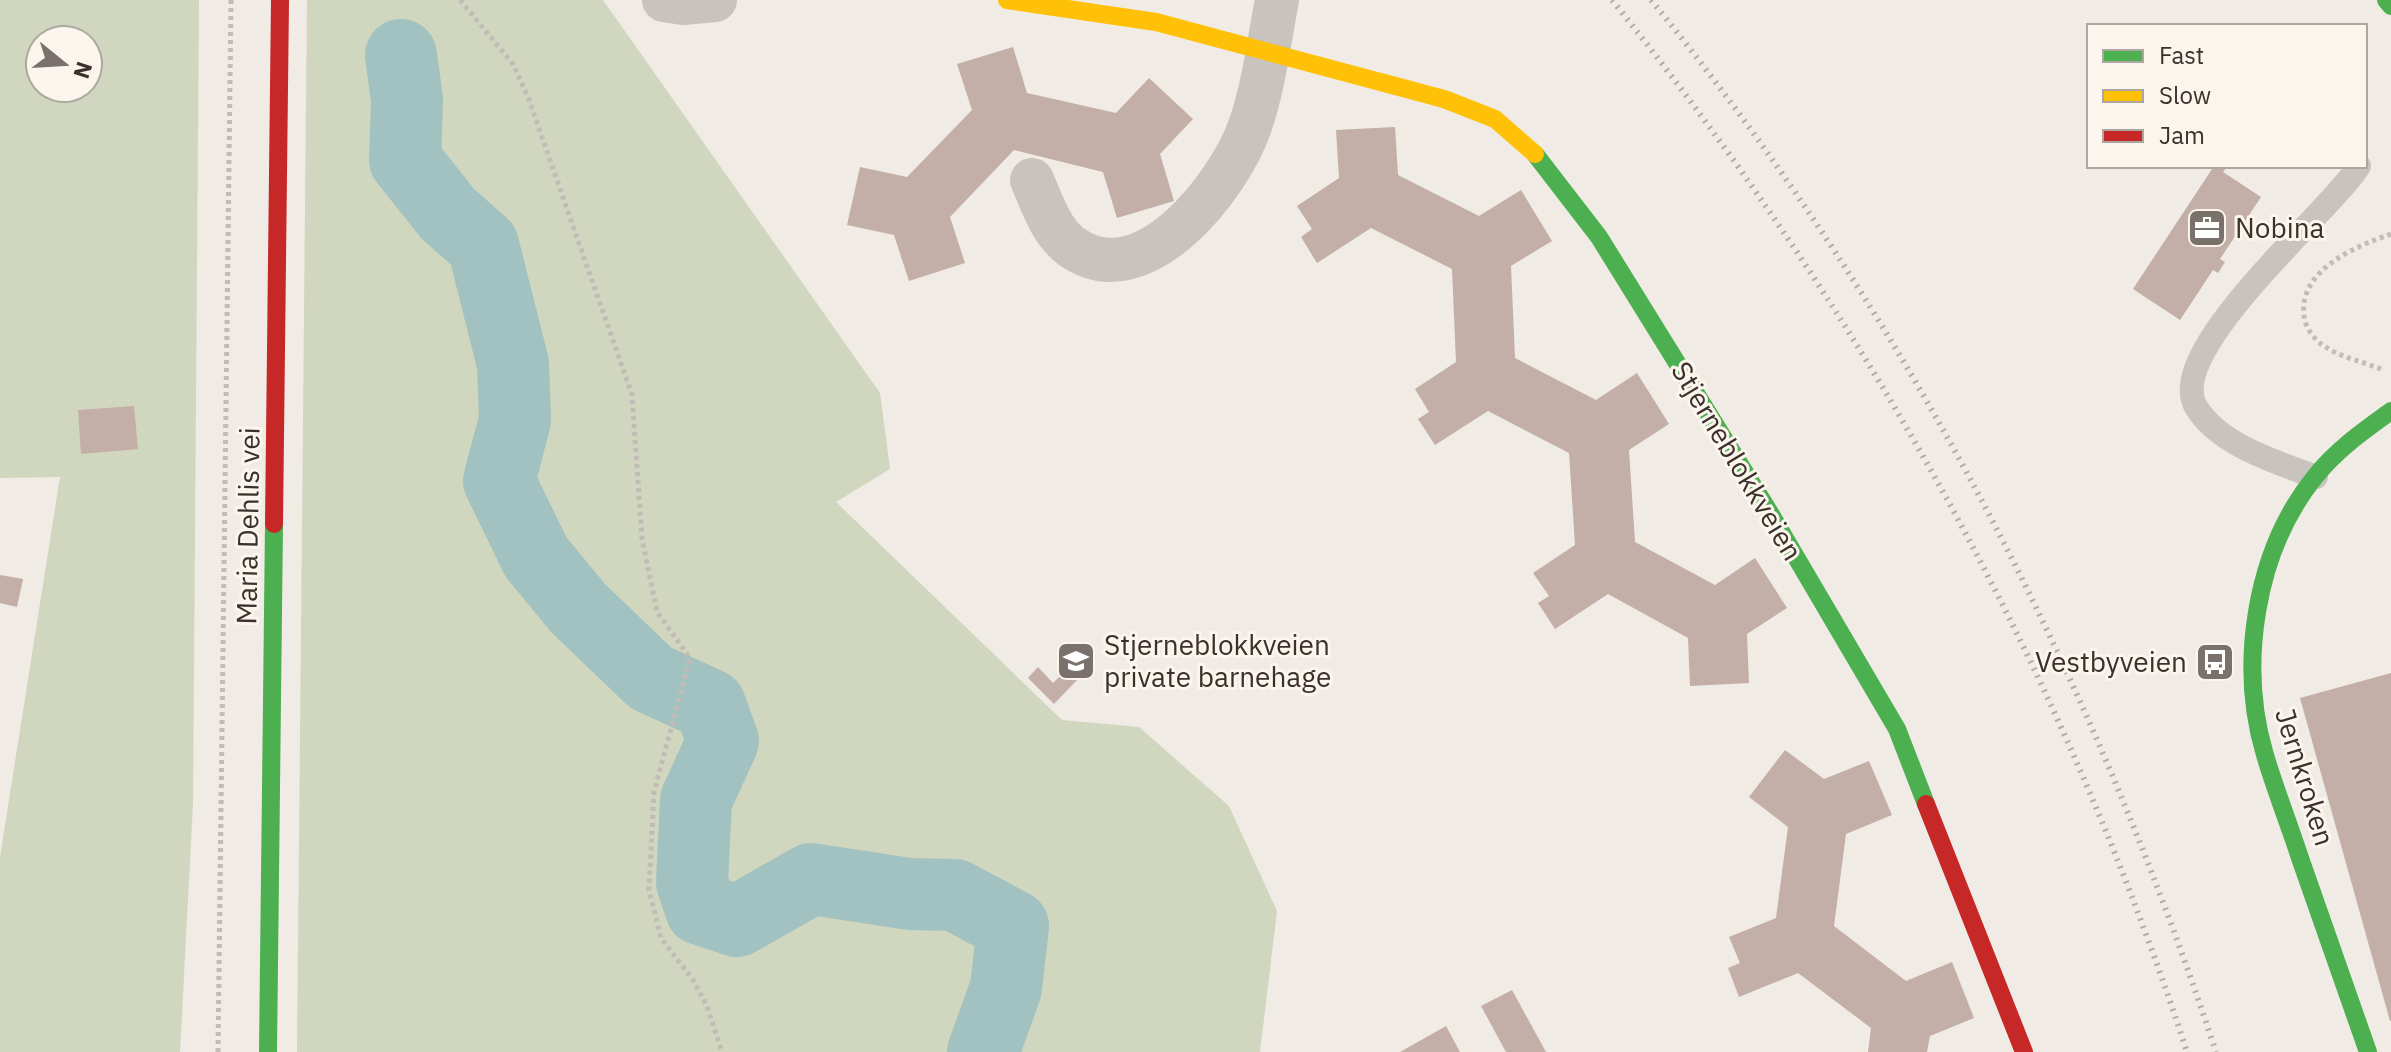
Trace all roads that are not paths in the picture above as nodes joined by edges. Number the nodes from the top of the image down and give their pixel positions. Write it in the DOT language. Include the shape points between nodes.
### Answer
graph roads {
  1 [pos="280,0"];
  2 [pos="664,0"];
  3 [pos="715,0"];
  4 [pos="1007,0"];
  5 [pos="1277,0"];
  6 [pos="2386,0"];
  7 [pos="2391,6"];
  8 [pos="1267,49"];
  9 [pos="2358,168"];
  10 [pos="1032,180"];
  11 [pos="2387,423"];
  12 [pos="2316,477"];
  13 [pos="268,1052"];
  14 [pos="2024,1052"];
  15 [pos="2368,1052"];
  1 -- 13 [label="main road, Maria Dehlis vei"];
  2 -- 3 [label="street"];
  4 -- 8 [label="main road, Stjerneblokkveien" via="1156,22"];
  5 -- 8 [label="street"];
  6 -- 7 [label="main road"];
  8 -- 10 [label="street" via="1250,126 1224,179 1185,226 1140,254 1106,261 1073,248 1054,229"];
  8 -- 14 [label="main road, Stjerneblokkveien" via="1444,99 1495,119 1537,156 1599,237 1897,729"];
  9 -- 12 [label="lane" via="2218,328 2193,373 2194,405 2219,431"];
  11 -- 12 [label="main road, Jernkroken" via="2341,449"];
  12 -- 15 [label="main road, Jernkroken" via="2281,534 2267,570 2253,640 2255,714 2276,792"];
}
